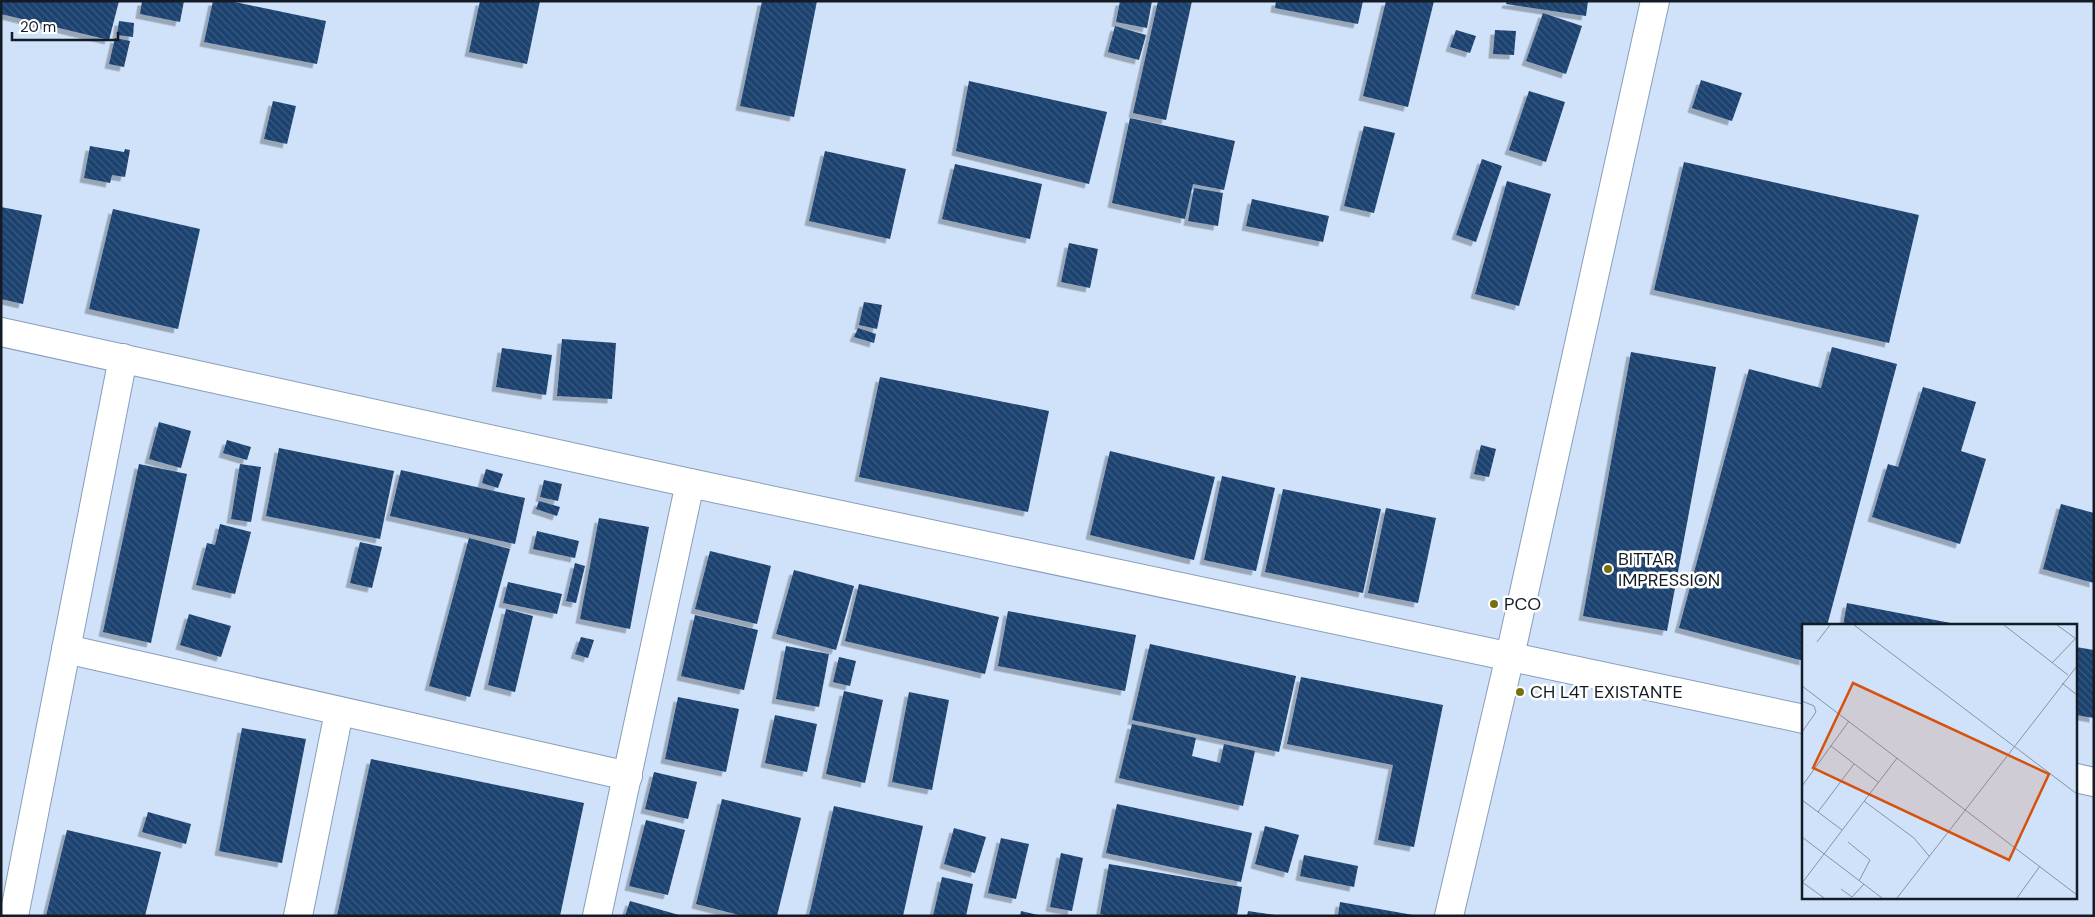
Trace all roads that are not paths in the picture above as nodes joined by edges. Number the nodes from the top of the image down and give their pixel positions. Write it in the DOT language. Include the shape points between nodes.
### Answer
graph roads {
  1 [pos="1656,1"];
  2 [pos="1,332"];
  3 [pos="123,358"];
  4 [pos="690,483"];
  5 [pos="66,649"];
  6 [pos="1510,656"];
  7 [pos="339,712"];
  8 [pos="1802,719"];
  9 [pos="628,776"];
  10 [pos="2078,778"];
  11 [pos="2094,782"];
  12 [pos="14,916"];
  13 [pos="298,916"];
  14 [pos="597,916"];
  15 [pos="1449,916"];
  1 -- 6 [label="street"];
  2 -- 3 [label="street"];
  3 -- 4 [label="street"];
  3 -- 5 [label="street"];
  4 -- 6 [label="street"];
  4 -- 9 [label="street"];
  5 -- 7 [label="street"];
  5 -- 12 [label="street"];
  6 -- 8 [label="street"];
  6 -- 15 [label="street"];
  7 -- 9 [label="street"];
  7 -- 13 [label="street"];
  9 -- 14 [label="street"];
  10 -- 11 [label="street"];
}
